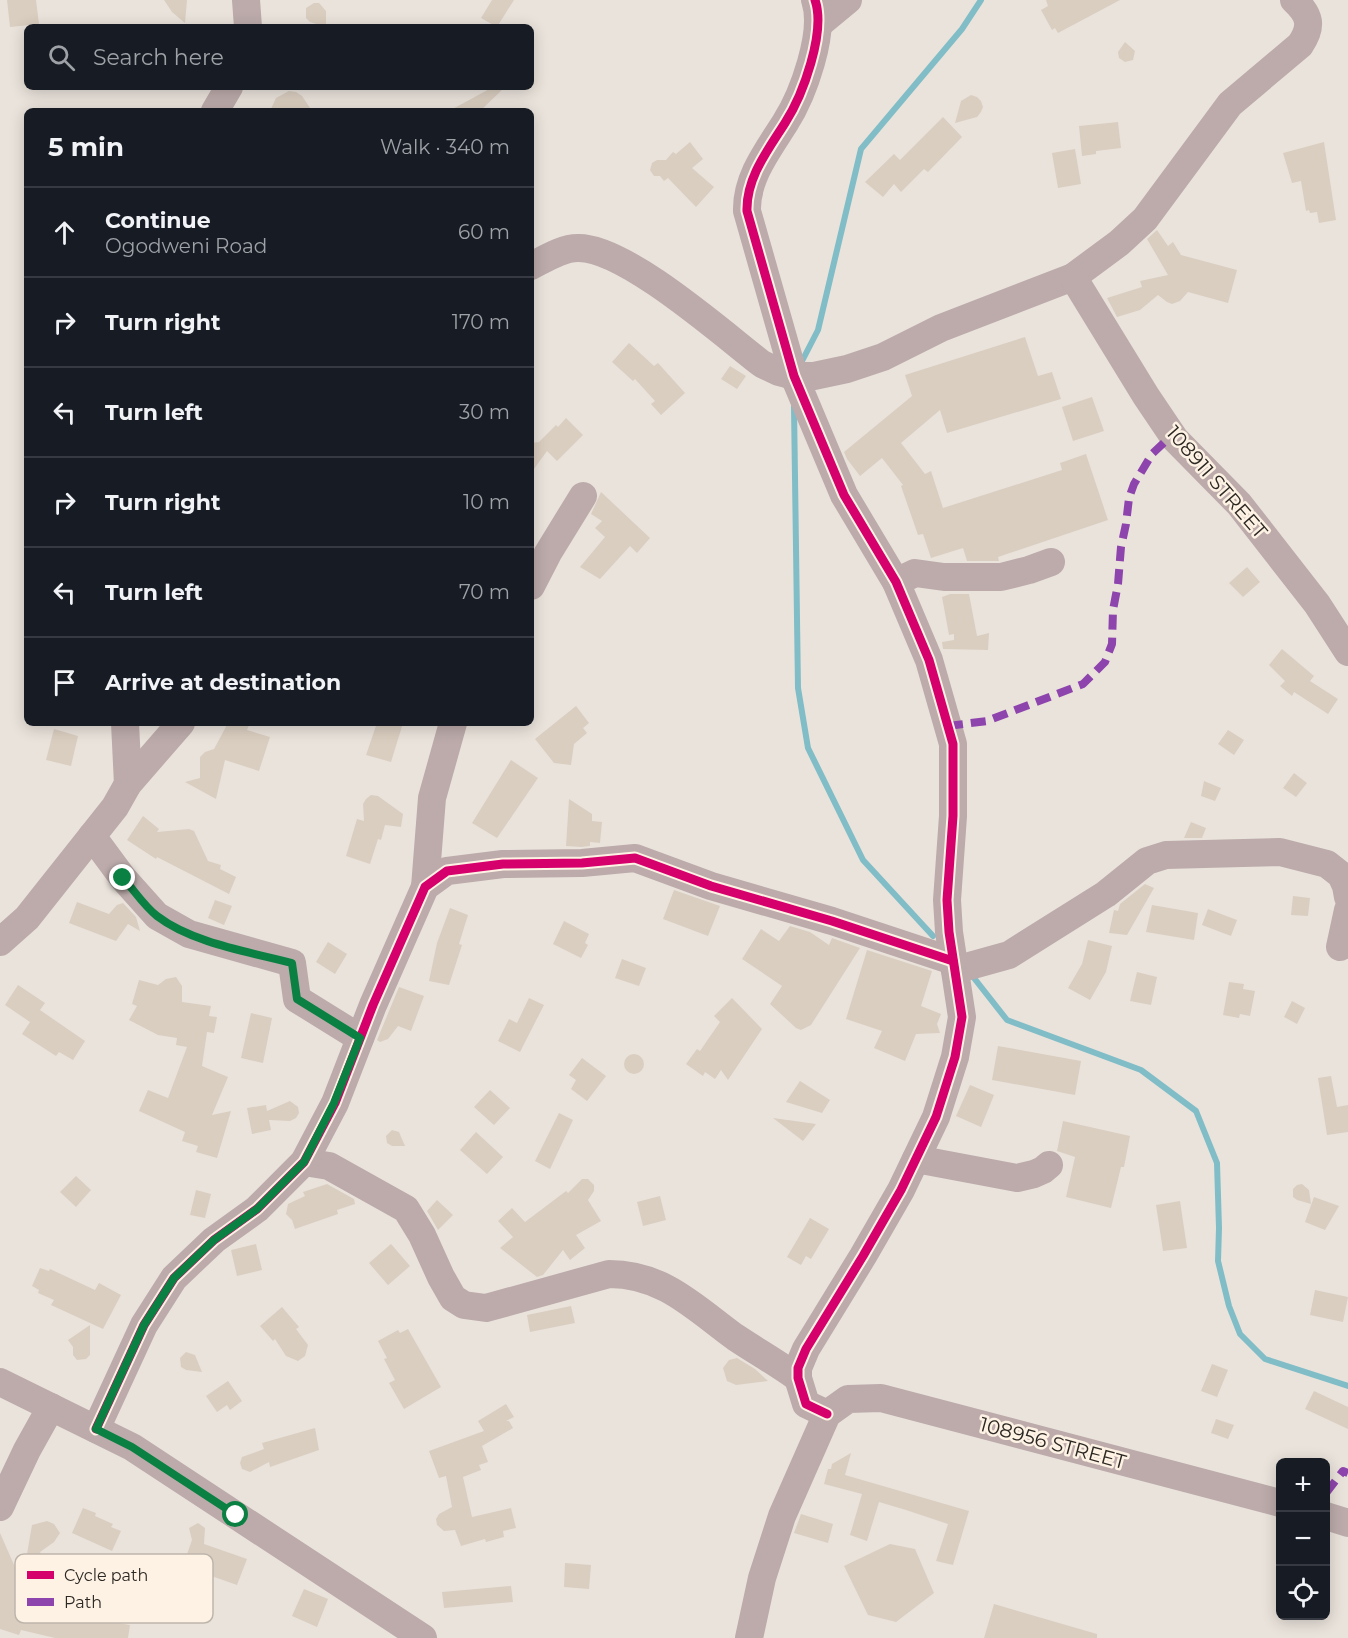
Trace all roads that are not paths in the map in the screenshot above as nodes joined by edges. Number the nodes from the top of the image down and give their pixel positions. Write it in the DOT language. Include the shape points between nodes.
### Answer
graph roads {
  1 [pos="246,0"];
  2 [pos="848,0"];
  3 [pos="1294,0"];
  4 [pos="817,12"];
  5 [pos="248,24"];
  6 [pos="228,90"];
  7 [pos="217,108"];
  8 [pos="534,265"];
  9 [pos="1073,277"];
  10 [pos="795,376"];
  11 [pos="583,496"];
  12 [pos="1051,562"];
  13 [pos="534,580"];
  14 [pos="896,582"];
  15 [pos="1348,652"];
  16 [pos="124,726"];
  17 [pos="178,726"];
  18 [pos="452,726"];
  19 [pos="128,784"];
  20 [pos="92,836"];
  21 [pos="425,887"];
  22 [pos="1348,897"];
  23 [pos="1348,910"];
  24 [pos="0,942"];
  25 [pos="1340,947"];
  26 [pos="954,965"];
  27 [pos="360,1038"];
  28 [pos="916,1159"];
  29 [pos="304,1162"];
  30 [pos="1048,1165"];
  31 [pos="798,1378"];
  32 [pos="0,1382"];
  33 [pos="51,1407"];
  34 [pos="827,1414"];
  35 [pos="96,1429"];
  36 [pos="1276,1502"];
  37 [pos="0,1507"];
  38 [pos="1330,1517"];
  39 [pos="1348,1523"];
  40 [pos="417,1637"];
  41 [pos="749,1638"];
  1 -- 5 [label="street"];
  2 -- 4 [label="street"];
  3 -- 9 [label="street" via="1304,9 1309,26 1300,45 1230,104 1145,219"];
  4 -- 10 [label="street" via="803,85 756,172 747,198 747,211"];
  6 -- 7 [label="street"];
  8 -- 10 [label="street" via="577,248 615,258 642,272 762,364"];
  9 -- 10 [label="street" via="941,328 883,357 847,369"];
  9 -- 15 [label="street, 108911 STREET" via="1175,439 1239,504 1317,604"];
  10 -- 14 [label="street" via="844,495"];
  11 -- 13 [label="street"];
  12 -- 14 [label="street" via="1000,577 955,578 915,573"];
  14 -- 26 [label="street" via="929,660 953,744 947,900"];
  16 -- 19 [label="street"];
  17 -- 19 [label="street"];
  18 -- 21 [label="street" via="432,798"];
  19 -- 20 [label="street"];
  20 -- 24 [label="street" via="27,918"];
  20 -- 27 [label="street" via="157,916 189,934 292,963 297,999"];
  21 -- 26 [label="street" via="447,870 461,868 635,858"];
  21 -- 27 [label="street"];
  22 -- 26 [label="street" via="1341,875 1327,864 1280,852 1166,855 1147,861 1106,894 1009,955"];
  23 -- 25 [label="street"];
  26 -- 28 [label="street" via="962,1017 955,1057 936,1117"];
  27 -- 29 [label="street" via="334,1103"];
  28 -- 30 [label="street" via="1017,1178"];
  28 -- 31 [label="street" via="806,1349"];
  29 -- 31 [label="street" via="329,1166 406,1209 453,1298 464,1305 486,1308 609,1274 643,1277 683,1298"];
  29 -- 35 [label="street" via="257,1209 214,1240 174,1278 144,1325"];
  31 -- 34 [label="street" via="806,1404"];
  32 -- 33 [label="street"];
  33 -- 35 [label="street"];
  33 -- 37 [label="street"];
  34 -- 36 [label="street, 108956 STREET" via="848,1399 880,1398"];
  34 -- 41 [label="street" via="782,1516 762,1578"];
  35 -- 40 [label="street" via="132,1447"];
  38 -- 39 [label="street"];
}
